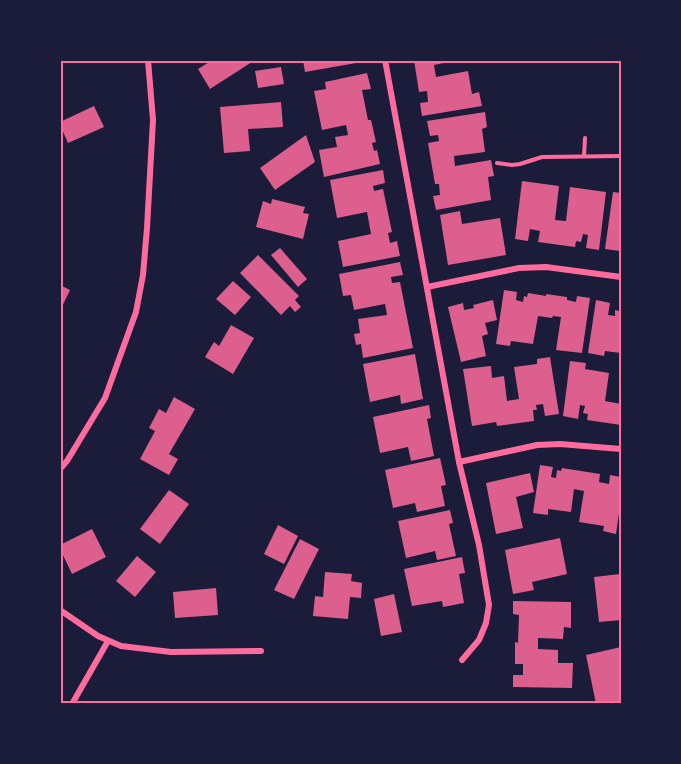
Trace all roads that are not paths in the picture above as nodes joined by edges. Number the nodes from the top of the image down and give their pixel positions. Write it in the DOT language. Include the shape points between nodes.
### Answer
graph roads {
  1 [pos="148,60"];
  2 [pos="385,60"];
  3 [pos="621,278"];
  4 [pos="427,286"];
  5 [pos="621,449"];
  6 [pos="459,462"];
  7 [pos="60,469"];
  8 [pos="60,610"];
  9 [pos="108,640"];
  10 [pos="261,651"];
  11 [pos="462,660"];
  12 [pos="72,704"];
  1 -- 7 [label="street" via="153,120 143,275 136,312 105,398"];
  2 -- 4 [label="street"];
  3 -- 4 [label="street" via="533,267"];
  4 -- 6 [label="street"];
  5 -- 6 [label="street" via="537,445"];
  6 -- 11 [label="street" via="489,605 479,640"];
  8 -- 9 [label="street"];
  9 -- 10 [label="street" via="120,646 171,652"];
  9 -- 12 [label="street"];
}
